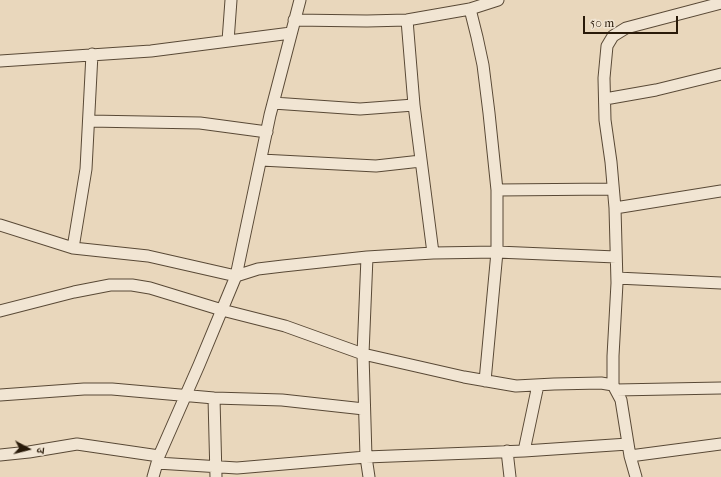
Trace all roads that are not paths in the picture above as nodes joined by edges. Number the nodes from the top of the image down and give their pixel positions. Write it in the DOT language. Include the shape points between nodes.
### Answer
graph roads {
  1 [pos="231,0"];
  2 [pos="300,0"];
  3 [pos="498,0"];
  4 [pos="721,3"];
  5 [pos="470,9"];
  6 [pos="294,20"];
  7 [pos="407,20"];
  8 [pos="291,33"];
  9 [pos="228,41"];
  10 [pos="92,54"];
  11 [pos="0,60"];
  12 [pos="721,74"];
  13 [pos="605,99"];
  14 [pos="273,103"];
  15 [pos="414,105"];
  16 [pos="89,121"];
  17 [pos="267,132"];
  18 [pos="261,160"];
  19 [pos="421,161"];
  20 [pos="613,189"];
  21 [pos="497,190"];
  22 [pos="721,191"];
  23 [pos="615,208"];
  24 [pos="0,225"];
  25 [pos="72,248"];
  26 [pos="497,252"];
  27 [pos="433,253"];
  28 [pos="367,257"];
  29 [pos="616,257"];
  30 [pos="236,276"];
  31 [pos="617,278"];
  32 [pos="721,282"];
  33 [pos="0,310"];
  34 [pos="222,310"];
  35 [pos="363,354"];
  36 [pos="485,381"];
  37 [pos="538,385"];
  38 [pos="614,387"];
  39 [pos="721,388"];
  40 [pos="0,395"];
  41 [pos="186,395"];
  42 [pos="214,398"];
  43 [pos="364,409"];
  44 [pos="628,444"];
  45 [pos="721,444"];
  46 [pos="507,451"];
  47 [pos="524,451"];
  48 [pos="0,455"];
  49 [pos="630,456"];
  50 [pos="366,457"];
  51 [pos="158,459"];
  52 [pos="216,472"];
  53 [pos="153,477"];
  54 [pos="370,477"];
  55 [pos="510,477"];
  56 [pos="636,477"];
  1 -- 9 [label="street"];
  2 -- 6 [label="street"];
  3 -- 5 [label="street"];
  4 -- 13 [label="street" via="626,28 613,36 607,46"];
  5 -- 7 [label="street"];
  5 -- 21 [label="street" via="483,65"];
  6 -- 7 [label="street"];
  6 -- 8 [label="street"];
  7 -- 15 [label="street"];
  8 -- 9 [label="street"];
  8 -- 14 [label="street"];
  9 -- 10 [label="street" via="151,51"];
  10 -- 11 [label="street"];
  10 -- 16 [label="street"];
  12 -- 13 [label="street"];
  13 -- 20 [label="street"];
  14 -- 15 [label="street" via="360,109"];
  14 -- 17 [label="street"];
  15 -- 19 [label="street"];
  16 -- 17 [label="street" via="200,123"];
  16 -- 25 [label="street" via="86,169"];
  17 -- 18 [label="street"];
  18 -- 19 [label="street" via="376,166"];
  18 -- 30 [label="street"];
  19 -- 27 [label="street"];
  20 -- 21 [label="street"];
  20 -- 23 [label="street"];
  21 -- 26 [label="street"];
  22 -- 23 [label="street"];
  23 -- 29 [label="street"];
  24 -- 25 [label="street"];
  25 -- 30 [label="street" via="148,256"];
  26 -- 27 [label="street"];
  26 -- 29 [label="street"];
  26 -- 36 [label="street"];
  27 -- 28 [label="street"];
  28 -- 30 [label="street" via="258,269"];
  28 -- 35 [label="street"];
  29 -- 31 [label="street"];
  30 -- 34 [label="street"];
  31 -- 32 [label="street"];
  31 -- 38 [label="street"];
  33 -- 34 [label="street" via="74,292 110,285 132,284"];
  34 -- 35 [label="street" via="285,326"];
  34 -- 41 [label="street"];
  35 -- 36 [label="street"];
  35 -- 43 [label="street"];
  36 -- 37 [label="street" via="516,386"];
  37 -- 38 [label="street" via="601,383"];
  37 -- 47 [label="street"];
  38 -- 39 [label="street"];
  38 -- 44 [label="street" via="622,400"];
  40 -- 41 [label="street" via="84,389"];
  41 -- 42 [label="street"];
  41 -- 51 [label="street"];
  42 -- 43 [label="street" via="282,400"];
  42 -- 52 [label="street"];
  43 -- 50 [label="street"];
  44 -- 47 [label="street"];
  44 -- 49 [label="street"];
  45 -- 49 [label="street"];
  46 -- 47 [label="street"];
  46 -- 50 [label="street"];
  46 -- 55 [label="street"];
  48 -- 51 [label="street" via="77,444"];
  49 -- 56 [label="street"];
  50 -- 52 [label="street"];
  50 -- 54 [label="street"];
  51 -- 52 [label="street"];
  51 -- 53 [label="street"];
}
